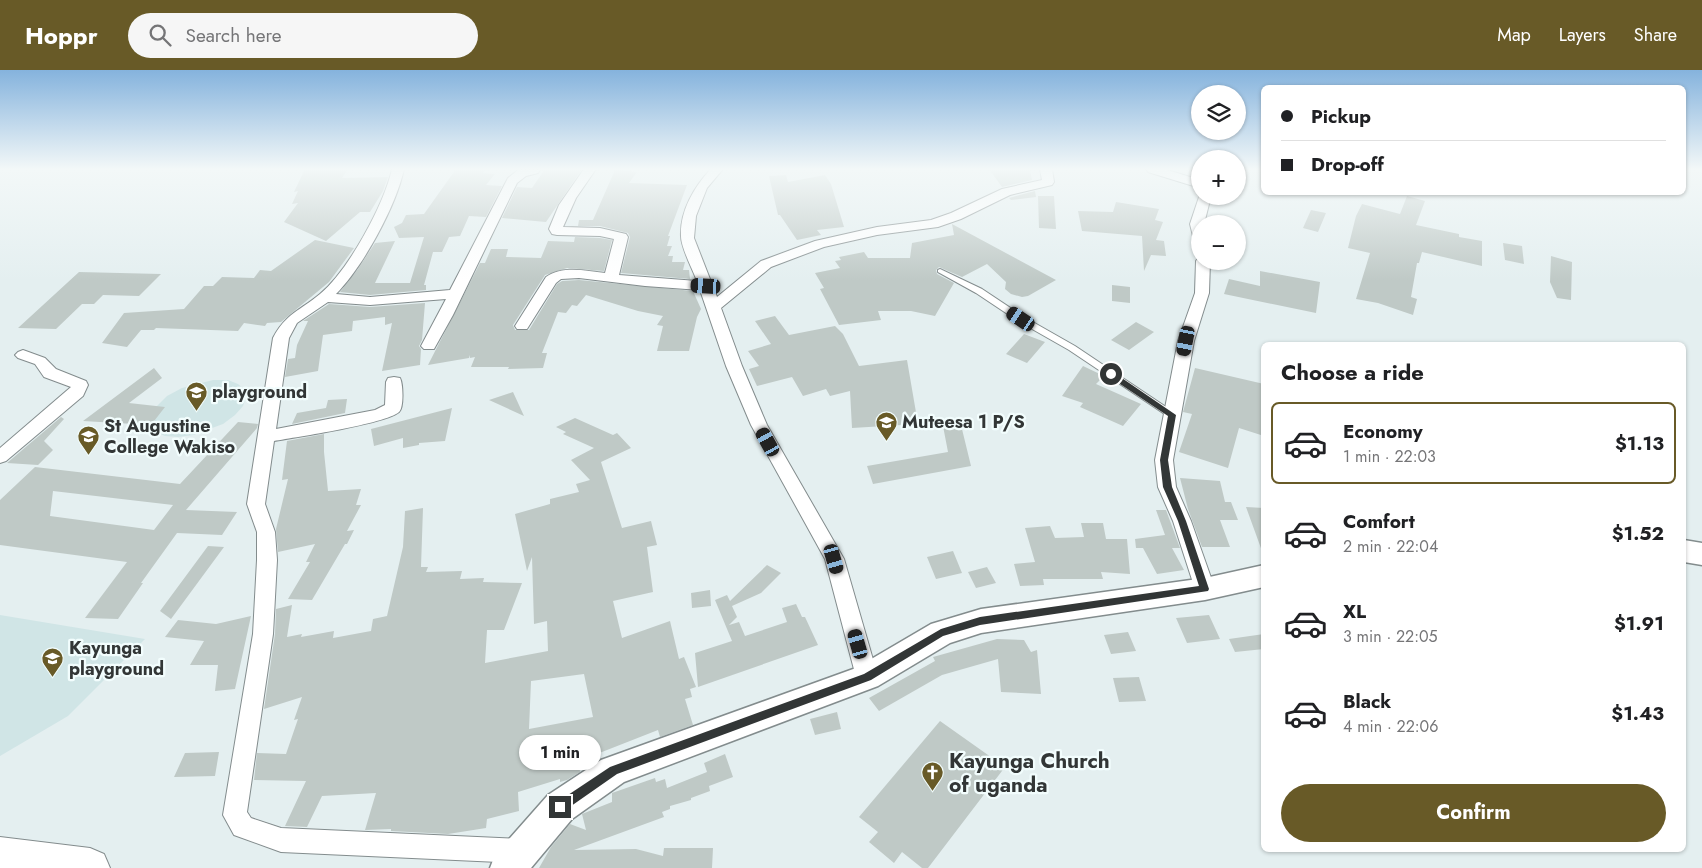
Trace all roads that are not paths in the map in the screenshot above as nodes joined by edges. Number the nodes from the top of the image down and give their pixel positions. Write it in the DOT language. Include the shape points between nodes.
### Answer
graph roads {
  1 [pos="386,206"];
  2 [pos="499,206"];
  3 [pos="564,206"];
  4 [pos="694,206"];
  5 [pos="976,206"];
  6 [pos="1203,270"];
  7 [pos="940,271"];
  8 [pos="611,277"];
  9 [pos="706,286"];
  10 [pos="455,294"];
  11 [pos="325,296"];
  12 [pos="714,306"];
  13 [pos="522,326"];
  14 [pos="430,346"];
  15 [pos="23,355"];
  16 [pos="394,382"];
  17 [pos="1172,415"];
  18 [pos="266,437"];
  19 [pos="0,457"];
  20 [pos="1686,551"];
  21 [pos="1702,554"];
  22 [pos="1261,577"];
  23 [pos="1205,589"];
  24 [pos="868,677"];
  25 [pos="0,856"];
  26 [pos="515,859"];
  27 [pos="90,868"];
  1 -- 11 [label="street" via="345,277"];
  2 -- 10 [label="street"];
  3 -- 8 [label="street" via="557,231 607,233 621,238"];
  4 -- 9 [label="street" via="687,238"];
  5 -- 12 [label="street" via="933,224 877,231 820,244 766,264"];
  6 -- 17 [label="street" via="1202,293 1186,341"];
  7 -- 17 [label="lane" via="980,291 1072,348"];
  8 -- 9 [label="street"];
  8 -- 13 [label="street" via="579,274 553,277"];
  9 -- 12 [label="street"];
  10 -- 11 [label="street" via="370,301"];
  10 -- 14 [label="street"];
  11 -- 18 [label="street" via="292,320 281,338"];
  12 -- 24 [label="street" via="734,366 759,425 834,559"];
  15 -- 19 [label="street" via="40,361 50,373 80,387"];
  16 -- 18 [label="street" via="393,408 378,415"];
  17 -- 23 [label="street" via="1164,460 1167,487"];
  18 -- 26 [label="street" via="256,504 266,532 262,634 235,815 243,827 281,840"];
  20 -- 21 [label="street"];
  22 -- 23 [label="street"];
  23 -- 24 [label="street" via="980,621 941,633"];
  24 -- 26 [label="street" via="613,771 560,807"];
  25 -- 27 [label="main road"];
}
